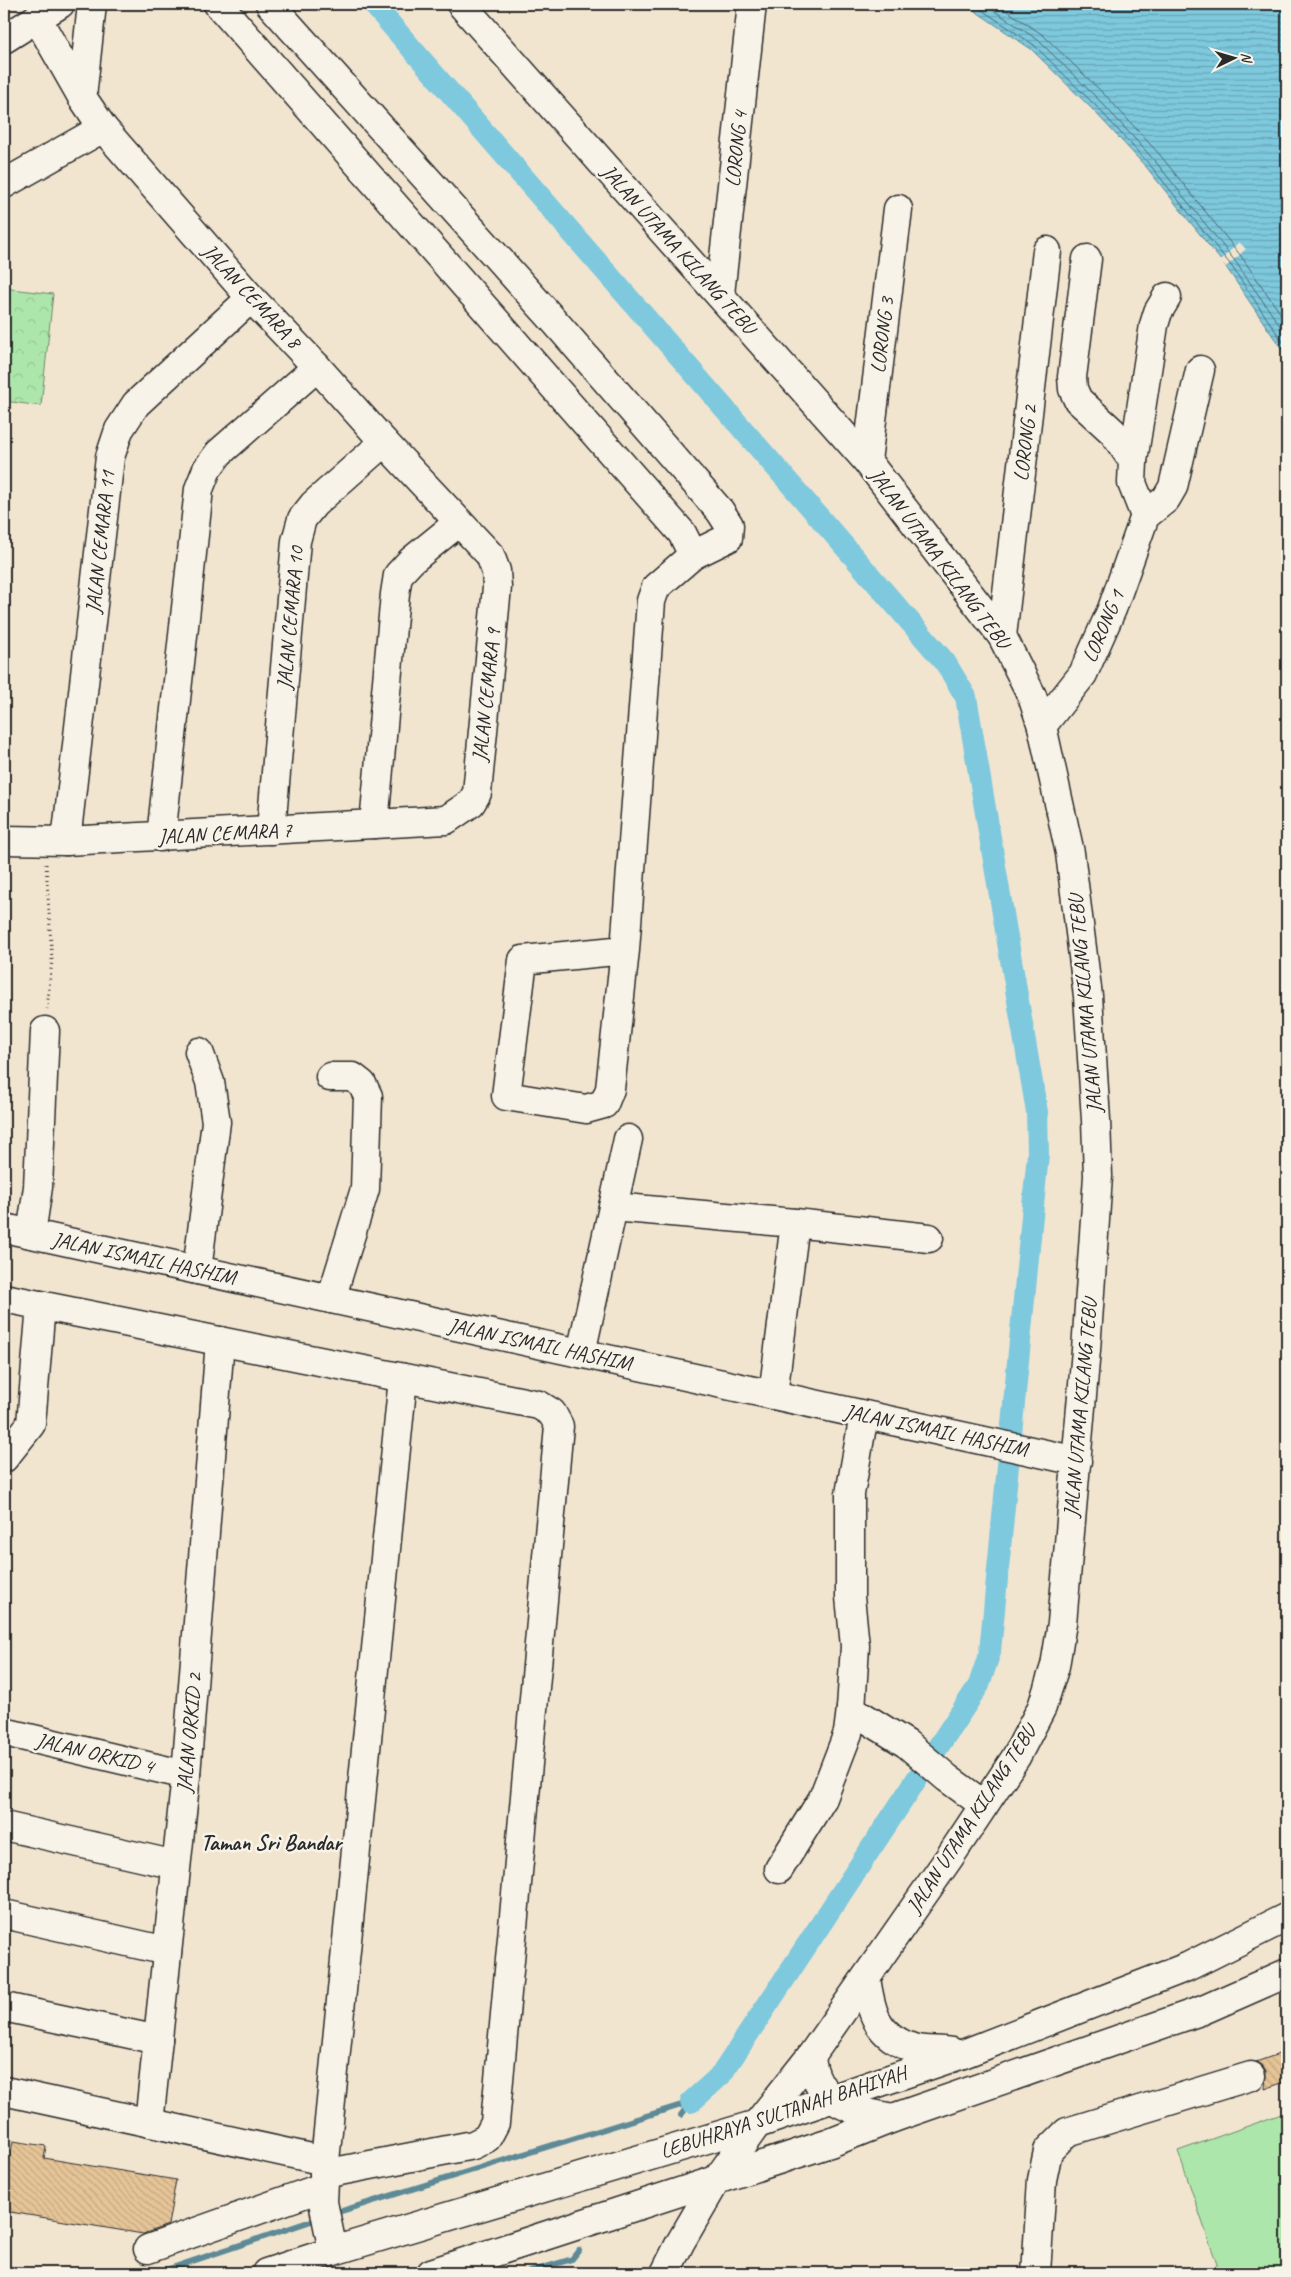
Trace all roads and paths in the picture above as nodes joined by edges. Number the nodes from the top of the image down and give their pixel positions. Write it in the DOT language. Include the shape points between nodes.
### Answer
graph roads {
  1 [pos="92,4"];
  2 [pos="218,4"];
  3 [pos="270,4"];
  4 [pos="461,4"];
  5 [pos="752,4"];
  6 [pos="49,11"];
  7 [pos="4,39"];
  8 [pos="82,97"];
  9 [pos="103,128"];
  10 [pos="4,184"];
  11 [pos="898,209"];
  12 [pos="1047,250"];
  13 [pos="1087,259"];
  14 [pos="720,294"];
  15 [pos="1167,297"];
  16 [pos="251,298"];
  17 [pos="556,323"];
  18 [pos="524,353"];
  19 [pos="317,366"];
  20 [pos="1200,370"];
  21 [pos="384,442"];
  22 [pos="867,461"];
  23 [pos="1133,461"];
  24 [pos="1145,516"];
  25 [pos="459,522"];
  26 [pos="490,555"];
  27 [pos="693,555"];
  28 [pos="1002,636"];
  29 [pos="1042,726"];
  30 [pos="446,820"];
  31 [pos="374,824"];
  32 [pos="271,830"];
  33 [pos="161,837"];
  34 [pos="4,840"];
  35 [pos="66,841"];
  36 [pos="625,950"];
  37 [pos="45,1031"];
  38 [pos="199,1052"];
  39 [pos="330,1077"];
  40 [pos="628,1140"];
  41 [pos="613,1207"];
  42 [pos="795,1222"];
  43 [pos="4,1228"];
  44 [pos="31,1234"];
  45 [pos="929,1238"];
  46 [pos="197,1270"];
  47 [pos="4,1298"];
  48 [pos="332,1299"];
  49 [pos="41,1305"];
  50 [pos="220,1341"];
  51 [pos="581,1353"];
  52 [pos="403,1378"];
  53 [pos="772,1395"];
  54 [pos="864,1415"];
  55 [pos="4,1458"];
  56 [pos="1077,1461"];
  57 [pos="851,1709"];
  58 [pos="4,1732"];
  59 [pos="186,1775"];
  60 [pos="984,1804"];
  61 [pos="4,1826"];
  62 [pos="176,1865"];
  63 [pos="779,1869"];
  64 [pos="4,1914"];
  65 [pos="1287,1917"];
  66 [pos="167,1951"];
  67 [pos="1287,1973"];
  68 [pos="866,1978"];
  69 [pos="4,2007"];
  70 [pos="158,2040"];
  71 [pos="963,2054"];
  72 [pos="811,2056"];
  73 [pos="1251,2076"];
  74 [pos="4,2091"];
  75 [pos="830,2098"];
  76 [pos="893,2118"];
  77 [pos="149,2123"];
  78 [pos="757,2124"];
  79 [pos="323,2181"];
  80 [pos="716,2181"];
  81 [pos="330,2241"];
  82 [pos="148,2249"];
  83 [pos="674,2271"];
  84 [pos="266,2273"];
  85 [pos="431,2273"];
  86 [pos="1036,2273"];
  1 -- 8 [label="street"];
  2 -- 18 [label="street"];
  3 -- 17 [label="street"];
  4 -- 14 [label="street, JALAN UTAMA KILANG TEBU"];
  5 -- 14 [label="street, LORONG 4"];
  6 -- 7 [label="street"];
  6 -- 8 [label="street, JALAN CEMARA 8"];
  8 -- 9 [label="street, JALAN CEMARA 8"];
  9 -- 10 [label="street"];
  9 -- 16 [label="street, JALAN CEMARA 8"];
  11 -- 22 [label="street, LORONG 3"];
  12 -- 28 [label="street, LORONG 2"];
  13 -- 23 [label="street" via="1072,377 1074,389 1078,400 1113,432"];
  14 -- 22 [label="street, JALAN UTAMA KILANG TEBU"];
  15 -- 23 [label="street" via="1154,325"];
  16 -- 19 [label="street, JALAN CEMARA 8"];
  16 -- 35 [label="street, JALAN CEMARA 11" via="136,404 119,430 110,457"];
  17 -- 18 [label="street"];
  17 -- 27 [label="street" via="729,525 728,538"];
  18 -- 27 [label="street" via="682,533"];
  19 -- 21 [label="street, JALAN CEMARA 8"];
  19 -- 33 [label="street" via="219,453 207,469 199,489"];
  20 -- 24 [label="street" via="1173,487 1166,500"];
  21 -- 25 [label="street, JALAN CEMARA 8"];
  21 -- 32 [label="street, JALAN CEMARA 10" via="314,504 302,519 296,541"];
  22 -- 28 [label="street, JALAN UTAMA KILANG TEBU"];
  23 -- 24 [label="street" via="1132,483"];
  24 -- 29 [label="street, LORONG 1" via="1112,609 1086,667"];
  25 -- 26 [label="street, JALAN CEMARA 8"];
  25 -- 31 [label="street" via="398,575"];
  26 -- 30 [label="street, JALAN CEMARA 9" via="497,587 477,793 471,803"];
  27 -- 36 [label="street" via="656,587 651,602"];
  28 -- 29 [label="street, JALAN UTAMA KILANG TEBU" via="1028,687"];
  29 -- 56 [label="street, JALAN UTAMA KILANG TEBU" via="1070,853 1088,996 1096,1120 1098,1176"];
  30 -- 31 [label="street, JALAN CEMARA 7"];
  31 -- 32 [label="street, JALAN CEMARA 7"];
  32 -- 33 [label="street, JALAN CEMARA 7"];
  33 -- 35 [label="street, JALAN CEMARA 7"];
  34 -- 35 [label="street, JALAN CEMARA 7"];
  35 -- 37 [label="path" via="45,857 52,960"];
  36 -- 36 [label="street" via="610,1089 604,1104 586,1110 506,1096 523,960"];
  37 -- 44 [label="street" via="38,1187"];
  38 -- 46 [label="street" via="210,1082 216,1122"];
  39 -- 48 [label="street" via="353,1077 362,1084 368,1096 369,1110 365,1189"];
  40 -- 41 [label="street"];
  41 -- 42 [label="street"];
  41 -- 51 [label="street"];
  42 -- 45 [label="street"];
  42 -- 53 [label="street"];
  43 -- 44 [label="street, JALAN ISMAIL HASHIM"];
  44 -- 46 [label="street, JALAN ISMAIL HASHIM"];
  46 -- 48 [label="street, JALAN ISMAIL HASHIM"];
  47 -- 49 [label="street"];
  48 -- 51 [label="street, JALAN ISMAIL HASHIM"];
  49 -- 50 [label="street"];
  49 -- 55 [label="street" via="30,1424"];
  50 -- 52 [label="street"];
  50 -- 59 [label="street, JALAN ORKID 2"];
  51 -- 53 [label="street, JALAN ISMAIL HASHIM"];
  52 -- 79 [label="street"];
  52 -- 79 [label="street" via="539,1405 552,1414 559,1426 495,2123 487,2138 473,2145"];
  53 -- 54 [label="street, JALAN ISMAIL HASHIM"];
  54 -- 56 [label="street, JALAN ISMAIL HASHIM"];
  54 -- 57 [label="street" via="850,1494 850,1597 855,1646"];
  56 -- 60 [label="street, JALAN UTAMA KILANG TEBU" via="1055,1666 1042,1707 1016,1757"];
  57 -- 60 [label="street" via="907,1744"];
  57 -- 63 [label="street" via="848,1733 823,1798"];
  58 -- 59 [label="street, JALAN ORKID 4"];
  59 -- 62 [label="street, JALAN ORKID 2"];
  60 -- 68 [label="street, JALAN UTAMA KILANG TEBU"];
  61 -- 62 [label="street"];
  62 -- 66 [label="street, JALAN ORKID 2"];
  64 -- 66 [label="street"];
  65 -- 71 [label="street, LEBUHRAYA SULTANAH BAHIYAH" via="1187,1967"];
  66 -- 70 [label="street, JALAN ORKID 2"];
  67 -- 76 [label="street, LEBUHRAYA SULTANAH BAHIYAH" via="1203,2010"];
  68 -- 71 [label="street" via="870,2008 880,2026 896,2040 915,2048"];
  68 -- 72 [label="street, JALAN UTAMA KILANG TEBU"];
  69 -- 70 [label="street"];
  70 -- 77 [label="street, JALAN ORKID 2"];
  71 -- 75 [label="street, LEBUHRAYA SULTANAH BAHIYAH"];
  72 -- 75 [label="street" via="815,2077"];
  72 -- 78 [label="street, JALAN UTAMA KILANG TEBU"];
  73 -- 86 [label="street" via="1067,2132 1048,2151 1042,2180"];
  74 -- 77 [label="street"];
  75 -- 76 [label="street" via="853,2109"];
  75 -- 78 [label="street, LEBUHRAYA SULTANAH BAHIYAH"];
  76 -- 80 [label="street, LEBUHRAYA SULTANAH BAHIYAH"];
  77 -- 79 [label="street"];
  78 -- 80 [label="street, JALAN UTAMA KILANG TEBU"];
  78 -- 81 [label="street, LEBUHRAYA SULTANAH BAHIYAH"];
  79 -- 81 [label="street"];
  79 -- 82 [label="street"];
  80 -- 83 [label="street, JALAN UTAMA KILANG TEBU"];
  80 -- 85 [label="street, LEBUHRAYA SULTANAH BAHIYAH"];
  81 -- 84 [label="street, LEBUHRAYA SULTANAH BAHIYAH"];
}
